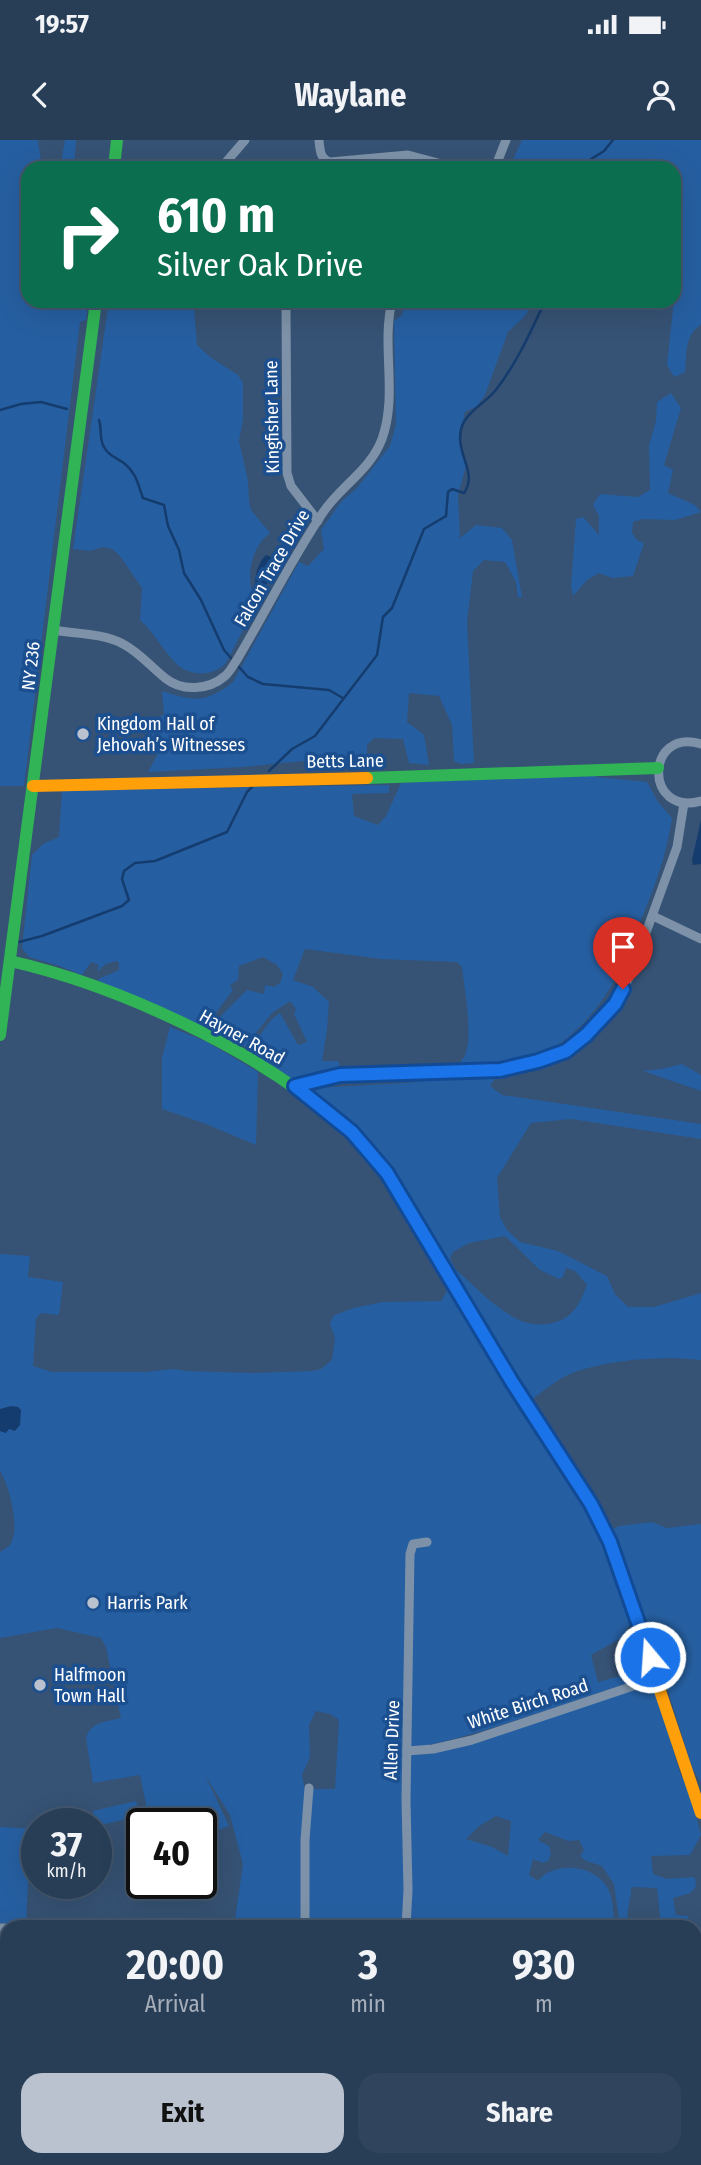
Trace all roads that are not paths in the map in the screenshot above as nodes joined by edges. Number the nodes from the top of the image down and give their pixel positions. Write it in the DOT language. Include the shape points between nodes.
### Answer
graph roads {
  1 [pos="117,140"];
  2 [pos="245,140"];
  3 [pos="319,140"];
  4 [pos="506,140"];
  5 [pos="115,161"];
  6 [pos="227,161"];
  7 [pos="327,161"];
  8 [pos="341,161"];
  9 [pos="425,161"];
  10 [pos="498,161"];
  11 [pos="95,308"];
  12 [pos="286,308"];
  13 [pos="390,308"];
  14 [pos="318,520"];
  15 [pos="53,630"];
  16 [pos="701,744"];
  17 [pos="658,768"];
  18 [pos="33,786"];
  19 [pos="701,801"];
  20 [pos="684,803"];
  21 [pos="653,916"];
  22 [pos="701,939"];
  23 [pos="10,961"];
  24 [pos="0,1035"];
  25 [pos="295,1086"];
  26 [pos="427,1542"];
  27 [pos="657,1678"];
  28 [pos="407,1751"];
  29 [pos="309,1788"];
  30 [pos="701,1813"];
  31 [pos="305,1920"];
  32 [pos="406,1920"];
  1 -- 5 [label="street"];
  2 -- 6 [label="street"];
  3 -- 7 [label="street"];
  4 -- 10 [label="street"];
  8 -- 9 [label="street" via="408,155"];
  11 -- 15 [label="street, NY 236 / NY 236"];
  12 -- 14 [label="street, Kingfisher Lane" via="287,473 291,486"];
  13 -- 14 [label="street, Falcon Trace Drive" via="390,397 382,439 375,455"];
  14 -- 15 [label="street, Falcon Trace Drive" via="238,659 226,676 212,684 178,686 122,643"];
  15 -- 18 [label="street, NY 236 / NY 236"];
  16 -- 17 [label="street" via="673,746"];
  17 -- 18 [label="street, Betts Lane"];
  17 -- 20 [label="street" via="662,788"];
  18 -- 23 [label="street, NY 236 / NY 236"];
  19 -- 20 [label="street"];
  20 -- 21 [label="street" via="677,847"];
  21 -- 22 [label="street"];
  21 -- 25 [label="street" via="615,1004 566,1051 500,1070 340,1075"];
  23 -- 24 [label="street, NY 236 / NY 236"];
  23 -- 25 [label="street, Hayner Road" via="86,982 197,1030"];
  25 -- 27 [label="street, Hayner Road" via="352,1132 387,1173 591,1504 610,1542"];
  26 -- 28 [label="street, Allen Drive" via="413,1544 411,1554"];
  27 -- 28 [label="street, White Birch Road" via="472,1740"];
  27 -- 30 [label="street, Hayner Road"];
  28 -- 32 [label="street, Allen Drive"];
  29 -- 31 [label="street"];
}
